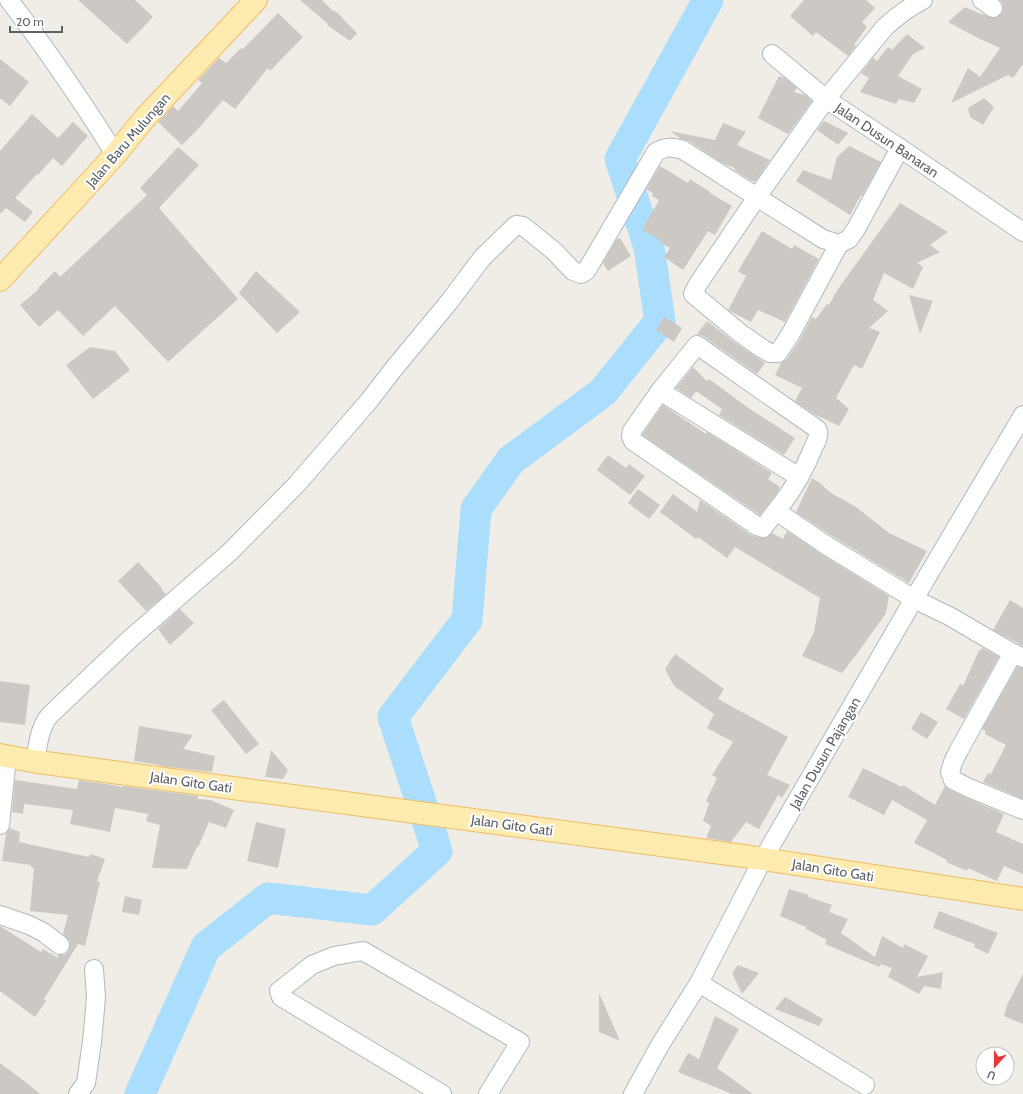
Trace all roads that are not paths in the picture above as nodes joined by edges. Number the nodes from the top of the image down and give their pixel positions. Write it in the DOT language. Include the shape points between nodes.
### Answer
graph roads {
  1 [pos="9,0"];
  2 [pos="256,0"];
  3 [pos="923,0"];
  4 [pos="772,54"];
  5 [pos="826,99"];
  6 [pos="900,148"];
  7 [pos="115,155"];
  8 [pos="757,196"];
  9 [pos="1023,232"];
  10 [pos="839,244"];
  11 [pos="0,280"];
  12 [pos="660,392"];
  13 [pos="1023,415"];
  14 [pos="799,478"];
  15 [pos="776,512"];
  16 [pos="914,599"];
  17 [pos="1018,655"];
  18 [pos="4,756"];
  19 [pos="35,762"];
  20 [pos="1023,810"];
  21 [pos="0,825"];
  22 [pos="763,860"];
  23 [pos="1023,899"];
  24 [pos="0,915"];
  25 [pos="60,945"];
  26 [pos="94,969"];
  27 [pos="699,984"];
  28 [pos="865,1085"];
  29 [pos="78,1094"];
  30 [pos="442,1094"];
  31 [pos="488,1094"];
  32 [pos="633,1094"];
  1 -- 7 [label="street" via="35,33"];
  2 -- 7 [label="main road, Jalan Baru Mulungan" via="144,119"];
  3 -- 5 [label="street, Jalan Dusun Banaran" via="884,27"];
  4 -- 5 [label="street"];
  5 -- 6 [label="street, Jalan Dusun Banaran"];
  5 -- 8 [label="street"];
  6 -- 9 [label="street, Jalan Dusun Banaran"];
  6 -- 10 [label="street" via="856,229 848,239"];
  7 -- 11 [label="main road, Jalan Baru Mulungan"];
  8 -- 10 [label="street" via="824,239"];
  8 -- 10 [label="street" via="693,294 763,349 770,353 778,353 784,345"];
  8 -- 19 [label="street" via="683,150 664,148 656,152 591,263 581,274 573,271 523,226 516,225 482,258 368,402 297,484 230,552 131,638 50,714 40,732"];
  12 -- 14 [label="street"];
  12 -- 14 [label="street" via="697,345 817,429 818,437"];
  12 -- 15 [label="street" via="632,432 633,441 757,526 763,528"];
  13 -- 16 [label="street, Jalan Dusun Pajangan"];
  14 -- 15 [label="street"];
  15 -- 16 [label="street"];
  16 -- 17 [label="street"];
  16 -- 22 [label="street, Jalan Dusun Pajangan"];
  17 -- 20 [label="street" via="959,750 950,772 954,780"];
  18 -- 19 [label="main road, Jalan Gito Gati"];
  18 -- 21 [label="street"];
  19 -- 22 [label="main road, Jalan Gito Gati"];
  22 -- 23 [label="main road, Jalan Gito Gati"];
  22 -- 27 [label="street, Jalan Dusun Pajangan"];
  24 -- 25 [label="street" via="29,925"];
  26 -- 29 [label="street" via="96,998 92,1042 86,1083"];
  27 -- 28 [label="street"];
  27 -- 32 [label="street, Jalan Dusun Pajangan" via="660,1045"];
  30 -- 31 [label="street" via="281,998 279,991 312,965 334,956 363,951 520,1042"];
}
